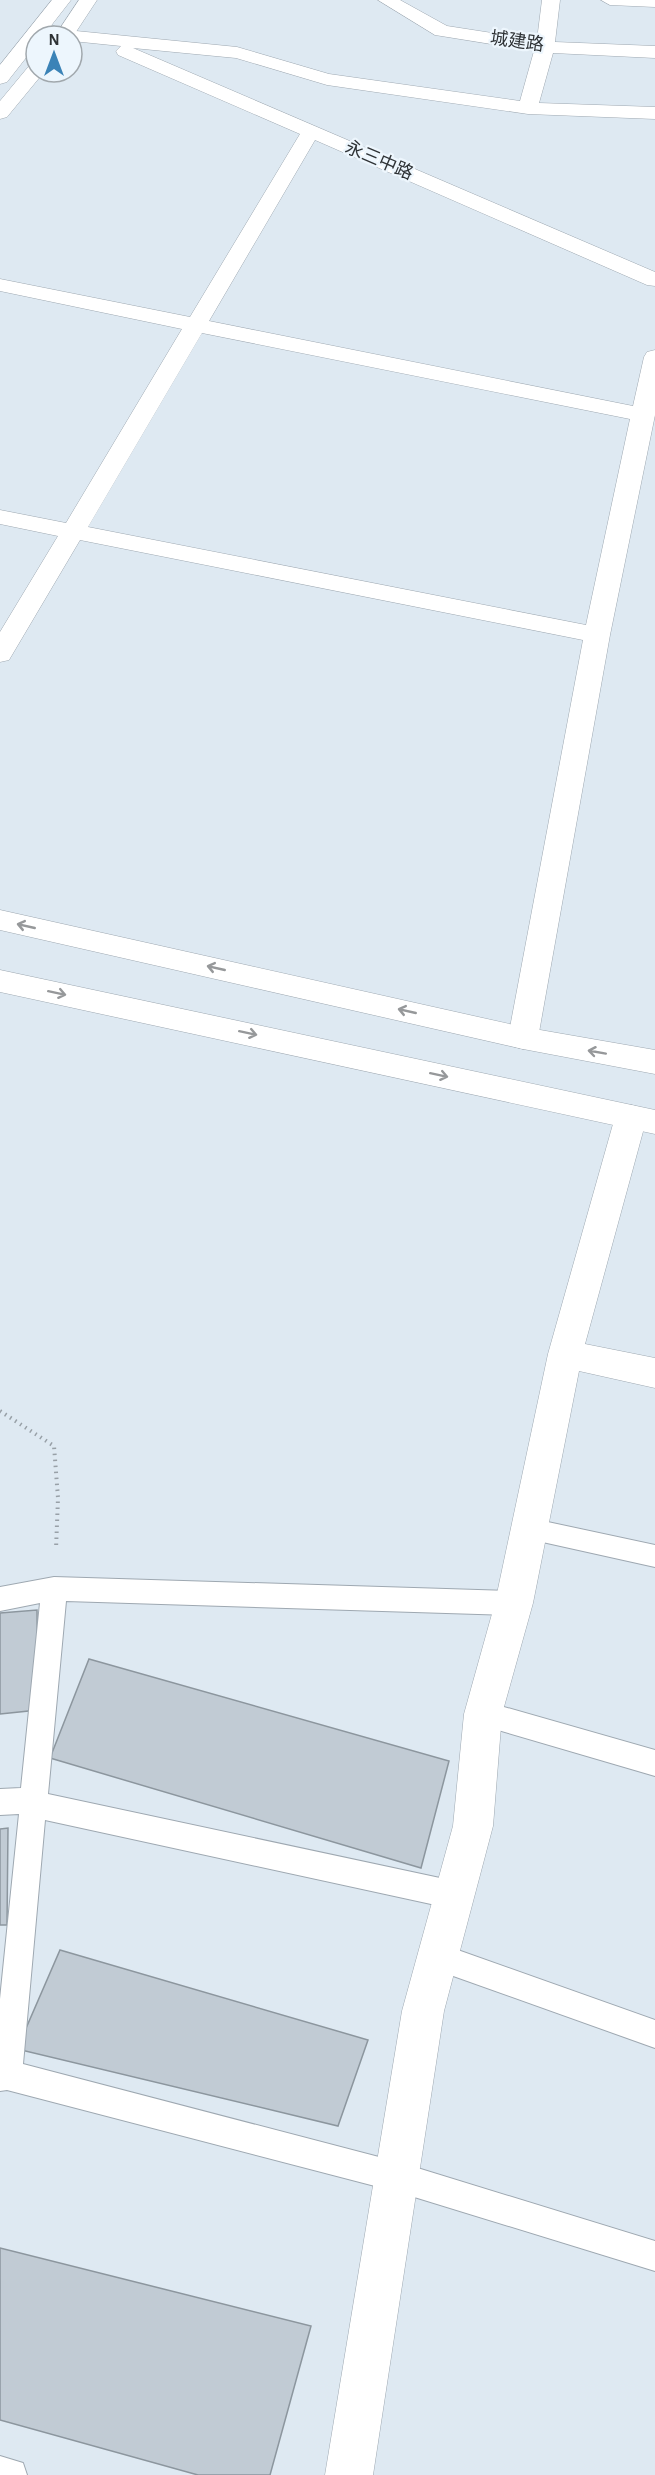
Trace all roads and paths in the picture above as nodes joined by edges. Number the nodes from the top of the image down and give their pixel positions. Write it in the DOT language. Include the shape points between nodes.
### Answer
graph roads {
  1 [pos="62,0"];
  2 [pos="88,0"];
  3 [pos="387,0"];
  4 [pos="551,0"];
  5 [pos="610,0"];
  6 [pos="655,2"];
  7 [pos="44,24"];
  8 [pos="72,24"];
  9 [pos="84,37"];
  10 [pos="106,39"];
  11 [pos="545,47"];
  12 [pos="24,49"];
  13 [pos="655,51"];
  14 [pos="0,78"];
  15 [pos="24,84"];
  16 [pos="528,108"];
  17 [pos="0,113"];
  18 [pos="655,113"];
  19 [pos="310,131"];
  20 [pos="655,280"];
  21 [pos="0,285"];
  22 [pos="655,357"];
  23 [pos="643,415"];
  24 [pos="0,517"];
  25 [pos="597,635"];
  26 [pos="0,654"];
  27 [pos="0,920"];
  28 [pos="0,981"];
  29 [pos="524,1038"];
  30 [pos="655,1062"];
  31 [pos="643,1119"];
  32 [pos="565,1354"];
  33 [pos="655,1373"];
  34 [pos="0,1411"];
  35 [pos="529,1529"];
  36 [pos="655,1556"];
  37 [pos="54,1589"];
  38 [pos="0,1599"];
  39 [pos="514,1603"];
  40 [pos="483,1714"];
  41 [pos="655,1763"];
  42 [pos="0,1802"];
  43 [pos="454,1895"];
  44 [pos="438,1957"];
  45 [pos="655,2034"];
  46 [pos="4,2075"];
  47 [pos="398,2177"];
  48 [pos="655,2256"];
  49 [pos="0,2472"];
  50 [pos="11,2475"];
  51 [pos="349,2475"];
  1 -- 7 [label="street"];
  2 -- 8 [label="street"];
  3 -- 11 [label="street, 城建路" via="442,31"];
  4 -- 11 [label="street"];
  5 -- 6 [label="street"];
  9 -- 10 [label="street"];
  10 -- 16 [label="street" via="237,52 327,80"];
  10 -- 19 [label="street, 永三中路" via="111,45"];
  11 -- 13 [label="street, 城建路"];
  11 -- 16 [label="street"];
  12 -- 14 [label="street"];
  15 -- 17 [label="street"];
  16 -- 18 [label="street"];
  19 -- 20 [label="street, 永三中路"];
  19 -- 26 [label="street"];
  21 -- 23 [label="street"];
  22 -- 23 [label="street"];
  23 -- 25 [label="street"];
  24 -- 25 [label="street"];
  25 -- 29 [label="street"];
  29 -- 27 [label="street, one-way"];
  28 -- 31 [label="street, one-way"];
  30 -- 29 [label="street, one-way"];
  31 -- 32 [label="street"];
  32 -- 33 [label="street"];
  32 -- 35 [label="street"];
  34 -- 37 [label="path" via="54,1446 58,1498"];
  35 -- 36 [label="lane"];
  35 -- 39 [label="street"];
  37 -- 38 [label="lane"];
  37 -- 39 [label="lane"];
  37 -- 46 [label="lane"];
  39 -- 40 [label="street"];
  40 -- 41 [label="lane"];
  40 -- 43 [label="street" via="473,1826"];
  42 -- 43 [label="lane" via="21,1801"];
  43 -- 44 [label="street"];
  44 -- 45 [label="lane"];
  44 -- 47 [label="street" via="423,2011"];
  46 -- 47 [label="lane"];
  47 -- 48 [label="lane"];
  47 -- 51 [label="street"];
  49 -- 50 [label="lane"];
}
